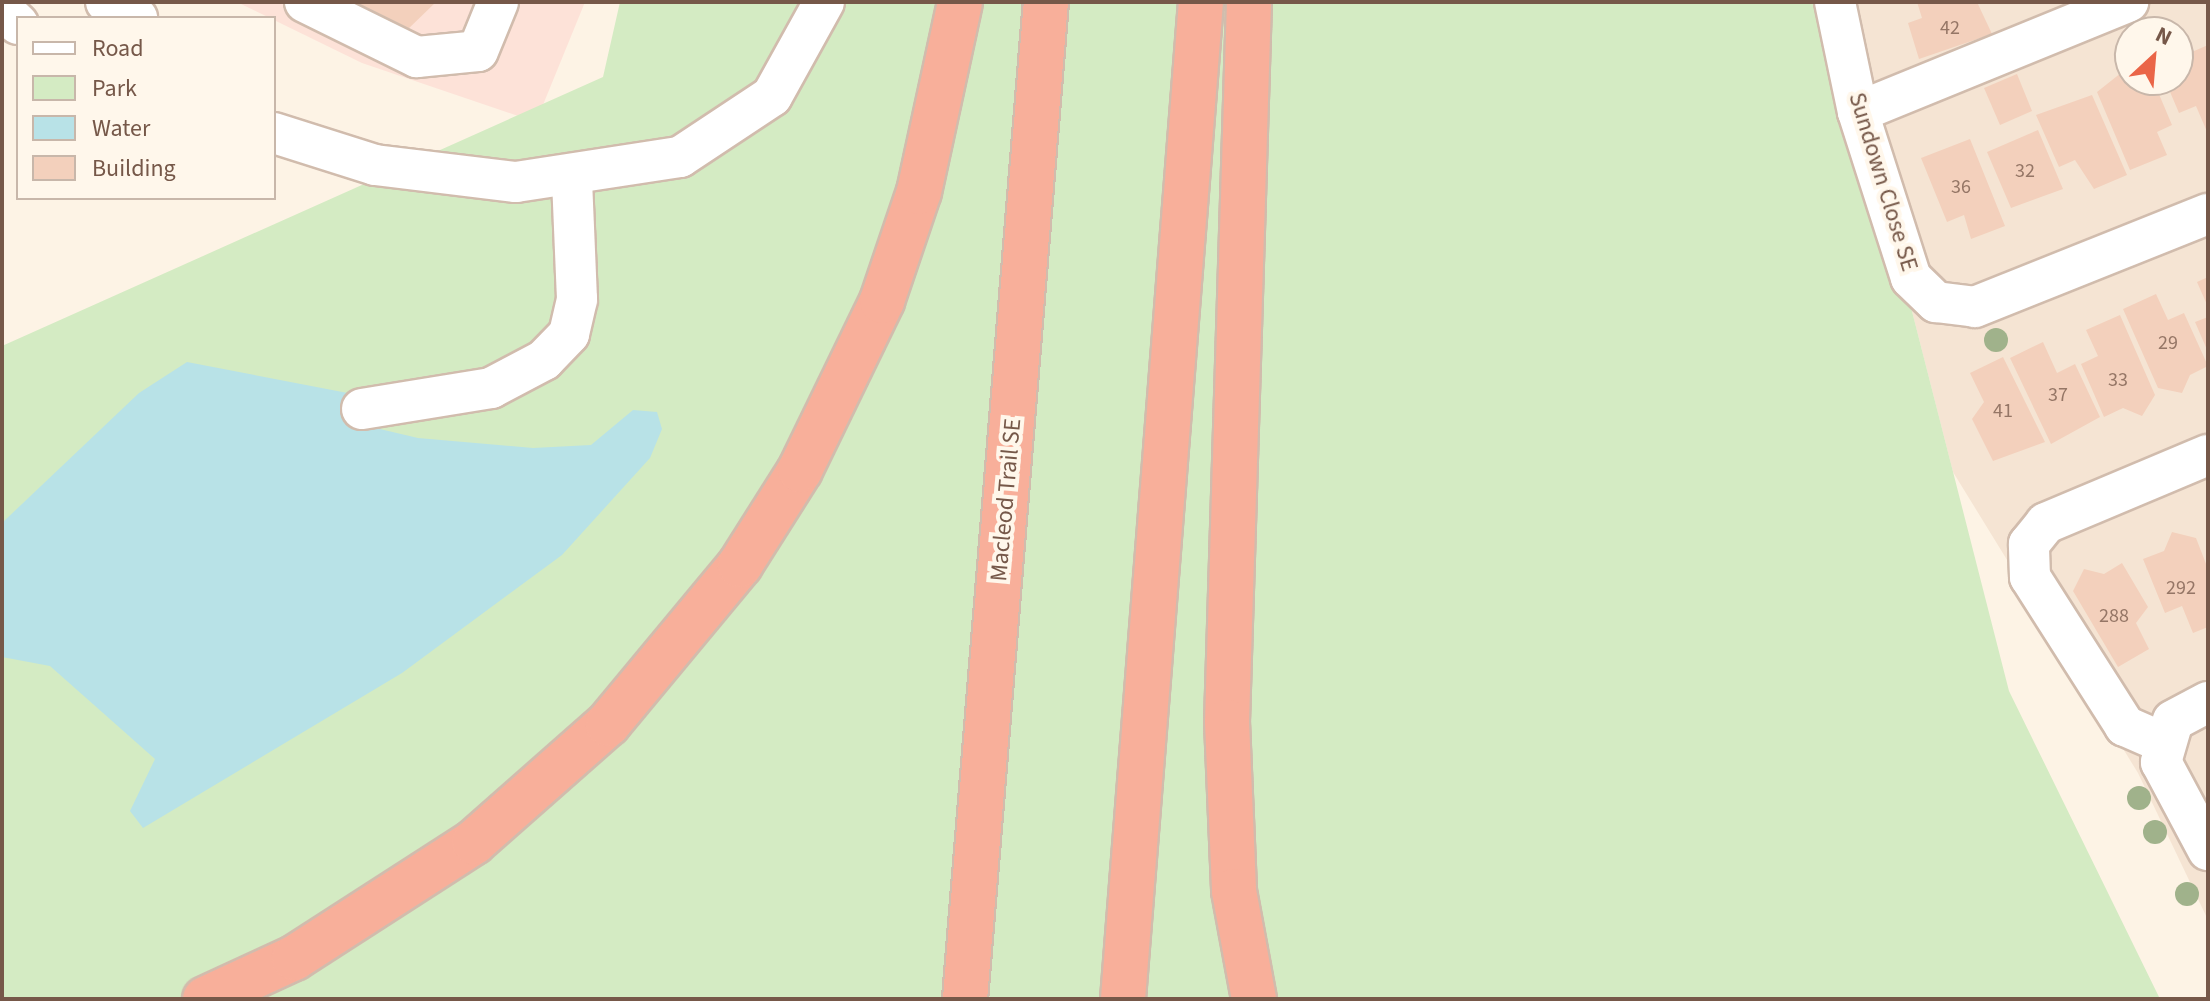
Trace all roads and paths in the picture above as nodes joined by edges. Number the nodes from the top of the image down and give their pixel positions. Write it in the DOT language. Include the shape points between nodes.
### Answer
graph roads {
  1 [pos="106,2"];
  2 [pos="305,2"];
  3 [pos="498,2"];
  4 [pos="824,2"];
  5 [pos="960,2"];
  6 [pos="1046,2"];
  7 [pos="1201,2"];
  8 [pos="1249,2"];
  9 [pos="1835,2"];
  10 [pos="2128,2"];
  11 [pos="2088,10"];
  12 [pos="133,16"];
  13 [pos="1858,112"];
  14 [pos="276,134"];
  15 [pos="572,179"];
  16 [pos="2208,214"];
  17 [pos="362,409"];
  18 [pos="2208,455"];
  19 [pos="2208,702"];
  20 [pos="2164,743"];
  21 [pos="2208,850"];
  22 [pos="205,999"];
  23 [pos="965,999"];
  24 [pos="1123,999"];
  25 [pos="1254,999"];
  1 -- 12 [label="street"];
  2 -- 3 [label="street" via="417,57 478,51"];
  4 -- 15 [label="street" via="772,96 725,131 680,157"];
  5 -- 22 [label="highway" via="919,192 882,301 800,470 703,613 608,724 474,842 294,958"];
  6 -- 23 [label="highway, Macleod Trail SE"];
  7 -- 24 [label="highway"];
  8 -- 25 [label="highway" via="1227,722 1234,891"];
  9 -- 13 [label="street, Sundown Close SE"];
  10 -- 11 [label="street"];
  11 -- 13 [label="street"];
  13 -- 16 [label="street, Sundown Close SE" via="1911,278 1936,302 1958,309"];
  14 -- 15 [label="street" via="375,165 444,177"];
  15 -- 17 [label="street" via="577,299 569,334 544,360 491,388"];
  18 -- 20 [label="street" via="2046,523 2029,544 2030,577 2125,726"];
  19 -- 20 [label="street" via="2173,721"];
  20 -- 21 [label="street" via="2170,787"];
}
